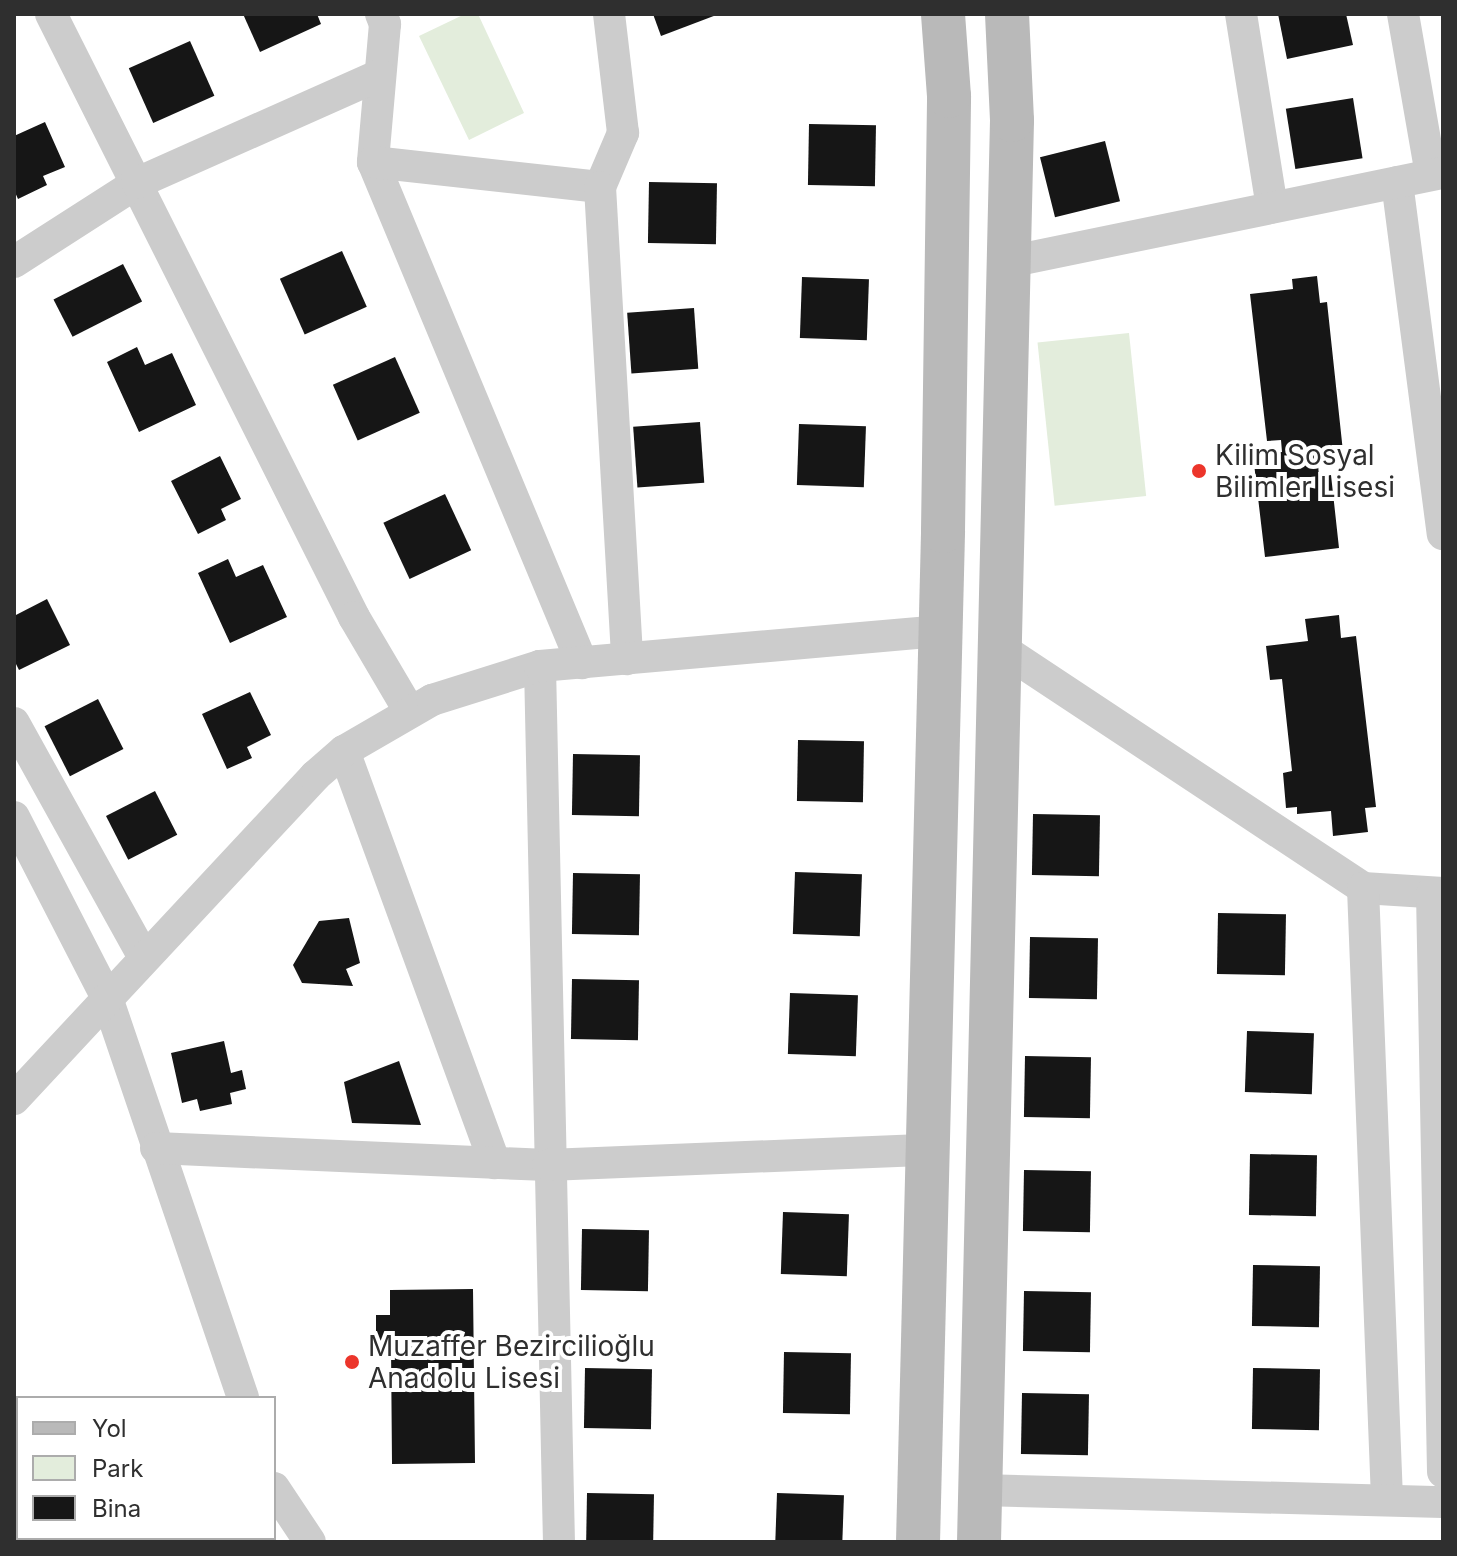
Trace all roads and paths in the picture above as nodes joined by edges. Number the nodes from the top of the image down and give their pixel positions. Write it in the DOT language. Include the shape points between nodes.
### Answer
graph roads {
  1 [pos="51,14"];
  2 [pos="381,14"];
  3 [pos="609,14"];
  4 [pos="943,14"];
  5 [pos="1007,14"];
  6 [pos="1241,14"];
  7 [pos="1403,14"];
  8 [pos="380,75"];
  9 [pos="373,162"];
  10 [pos="1437,174"];
  11 [pos="1397,182"];
  12 [pos="137,183"];
  13 [pos="600,187"];
  14 [pos="1272,208"];
  15 [pos="14,262"];
  16 [pos="1008,262"];
  17 [pos="1443,534"];
  18 [pos="941,631"];
  19 [pos="999,647"];
  20 [pos="627,659"];
  21 [pos="582,663"];
  22 [pos="540,666"];
  23 [pos="410,712"];
  24 [pos="14,723"];
  25 [pos="344,751"];
  26 [pos="14,817"];
  27 [pos="1363,888"];
  28 [pos="1438,893"];
  29 [pos="144,958"];
  30 [pos="107,998"];
  31 [pos="14,1099"];
  32 [pos="156,1148"];
  33 [pos="928,1150"];
  34 [pos="495,1163"];
  35 [pos="548,1165"];
  36 [pos="242,1396"];
  37 [pos="1443,1472"];
  38 [pos="980,1490"];
  39 [pos="276,1491"];
  40 [pos="1387,1500"];
  41 [pos="1443,1502"];
  42 [pos="310,1542"];
  43 [pos="559,1542"];
  44 [pos="918,1542"];
  45 [pos="979,1542"];
  1 -- 12 [label="street"];
  2 -- 8 [label="street" via="385,24"];
  3 -- 13 [label="street" via="623,133"];
  4 -- 18 [label="street" via="949,96"];
  5 -- 16 [label="street" via="1012,107"];
  6 -- 14 [label="street"];
  7 -- 10 [label="street"];
  8 -- 9 [label="street"];
  8 -- 12 [label="street"];
  9 -- 13 [label="street"];
  9 -- 21 [label="street"];
  10 -- 11 [label="street"];
  11 -- 14 [label="street"];
  11 -- 17 [label="street"];
  12 -- 15 [label="street"];
  12 -- 23 [label="street" via="354,617"];
  13 -- 20 [label="street"];
  14 -- 16 [label="street"];
  16 -- 19 [label="street"];
  18 -- 20 [label="street"];
  18 -- 33 [label="street"];
  19 -- 27 [label="street"];
  19 -- 38 [label="street"];
  20 -- 21 [label="street"];
  21 -- 22 [label="street"];
  22 -- 23 [label="street"];
  22 -- 35 [label="street"];
  23 -- 25 [label="street"];
  24 -- 29 [label="street"];
  25 -- 29 [label="street"];
  25 -- 34 [label="street"];
  26 -- 30 [label="street"];
  27 -- 28 [label="street"];
  27 -- 40 [label="street"];
  28 -- 37 [label="street"];
  29 -- 30 [label="street"];
  30 -- 31 [label="street"];
  30 -- 32 [label="street"];
  32 -- 34 [label="street"];
  32 -- 36 [label="street"];
  33 -- 35 [label="street"];
  33 -- 44 [label="street"];
  34 -- 35 [label="street"];
  35 -- 43 [label="street"];
  38 -- 40 [label="street"];
  38 -- 45 [label="street"];
  39 -- 42 [label="street"];
  40 -- 41 [label="street"];
}
